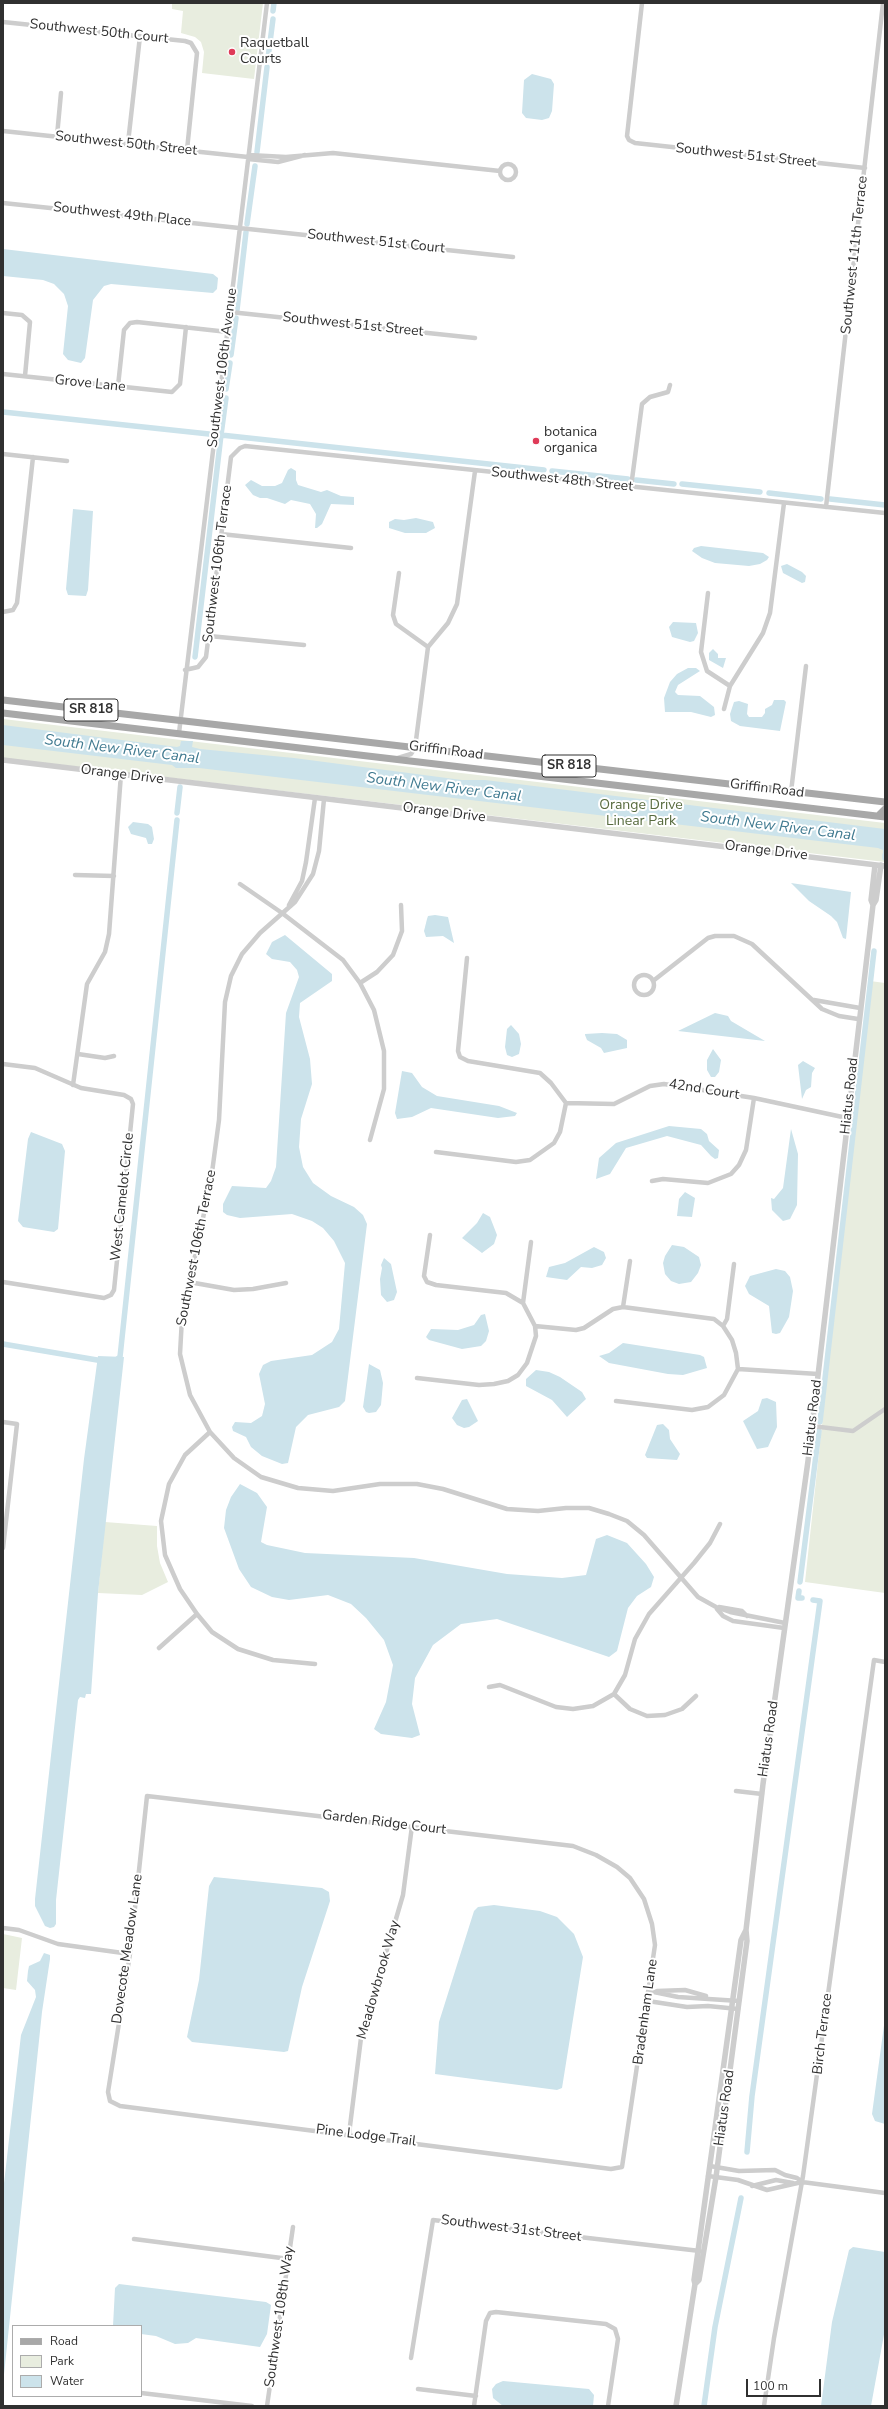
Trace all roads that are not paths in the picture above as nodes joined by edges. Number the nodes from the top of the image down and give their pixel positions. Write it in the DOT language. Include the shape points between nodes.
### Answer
graph roads {
  1 [pos="267,3"];
  2 [pos="642,3"];
  3 [pos="883,3"];
  4 [pos="3,22"];
  5 [pos="140,36"];
  6 [pos="61,93"];
  7 [pos="3,131"];
  8 [pos="57,136"];
  9 [pos="128,143"];
  10 [pos="187,150"];
  11 [pos="248,157"];
  12 [pos="865,168"];
  13 [pos="500,171"];
  14 [pos="3,202"];
  15 [pos="240,227"];
  16 [pos="513,257"];
  17 [pos="3,312"];
  18 [pos="230,312"];
  19 [pos="186,327"];
  20 [pos="228,332"];
  21 [pos="475,338"];
  22 [pos="3,374"];
  23 [pos="25,376"];
  24 [pos="670,385"];
  25 [pos="118,386"];
  26 [pos="240,448"];
  27 [pos="3,454"];
  28 [pos="32,457"];
  29 [pos="67,461"];
  30 [pos="475,471"];
  31 [pos="631,487"];
  32 [pos="784,503"];
  33 [pos="826,507"];
  34 [pos="885,513"];
  35 [pos="221,534"];
  36 [pos="351,548"];
  37 [pos="399,573"];
  38 [pos="708,593"];
  39 [pos="3,612"];
  40 [pos="209,636"];
  41 [pos="304,645"];
  42 [pos="428,648"];
  43 [pos="806,666"];
  44 [pos="185,670"];
  45 [pos="730,686"];
  46 [pos="3,700"];
  47 [pos="724,709"];
  48 [pos="3,713"];
  49 [pos="180,720"];
  50 [pos="179,733"];
  51 [pos="415,748"];
  52 [pos="396,758"];
  53 [pos="3,760"];
  54 [pos="121,774"];
  55 [pos="791,792"];
  56 [pos="315,798"];
  57 [pos="324,799"];
  58 [pos="885,802"];
  59 [pos="885,809"];
  60 [pos="882,816"];
  61 [pos="880,865"];
  62 [pos="75,875"];
  63 [pos="114,876"];
  64 [pos="240,884"];
  65 [pos="401,905"];
  66 [pos="287,909"];
  67 [pos="282,913"];
  68 [pos="467,958"];
  69 [pos="653,981"];
  70 [pos="360,983"];
  71 [pos="814,1000"];
  72 [pos="860,1008"];
  73 [pos="858,1019"];
  74 [pos="78,1054"];
  75 [pos="114,1056"];
  76 [pos="3,1064"];
  77 [pos="73,1085"];
  78 [pos="754,1098"];
  79 [pos="566,1103"];
  80 [pos="847,1118"];
  81 [pos="370,1140"];
  82 [pos="436,1152"];
  83 [pos="652,1181"];
  84 [pos="430,1235"];
  85 [pos="531,1242"];
  86 [pos="630,1261"];
  87 [pos="734,1264"];
  88 [pos="3,1282"];
  89 [pos="188,1282"];
  90 [pos="286,1284"];
  91 [pos="523,1303"];
  92 [pos="623,1306"];
  93 [pos="535,1326"];
  94 [pos="723,1326"];
  95 [pos="738,1369"];
  96 [pos="818,1374"];
  97 [pos="417,1378"];
  98 [pos="616,1401"];
  99 [pos="885,1409"];
  100 [pos="3,1422"];
  101 [pos="812,1426"];
  102 [pos="210,1432"];
  103 [pos="720,1524"];
  104 [pos="3,1548"];
  105 [pos="680,1578"];
  106 [pos="716,1607"];
  107 [pos="197,1614"];
  108 [pos="785,1626"];
  109 [pos="160,1648"];
  110 [pos="885,1662"];
  111 [pos="315,1664"];
  112 [pos="489,1687"];
  113 [pos="614,1694"];
  114 [pos="696,1696"];
  115 [pos="736,1791"];
  116 [pos="762,1794"];
  117 [pos="147,1796"];
  118 [pos="412,1826"];
  119 [pos="617,1867"];
  120 [pos="3,1928"];
  121 [pos="130,1954"];
  122 [pos="680,1990"];
  123 [pos="649,1992"];
  124 [pos="680,1998"];
  125 [pos="710,1998"];
  126 [pos="736,2000"];
  127 [pos="648,2001"];
  128 [pos="679,2006"];
  129 [pos="735,2009"];
  130 [pos="110,2101"];
  131 [pos="349,2134"];
  132 [pos="710,2166"];
  133 [pos="622,2167"];
  134 [pos="717,2167"];
  135 [pos="775,2170"];
  136 [pos="708,2176"];
  137 [pos="716,2177"];
  138 [pos="776,2180"];
  139 [pos="802,2182"];
  140 [pos="795,2183"];
  141 [pos="752,2186"];
  142 [pos="885,2193"];
  143 [pos="293,2227"];
  144 [pos="134,2239"];
  145 [pos="701,2251"];
  146 [pos="289,2259"];
  147 [pos="411,2358"];
  148 [pos="418,2389"];
  149 [pos="142,2393"];
  150 [pos="476,2396"];
  151 [pos="252,2406"];
  152 [pos="268,2406"];
  153 [pos="474,2406"];
  154 [pos="608,2406"];
  155 [pos="676,2406"];
  156 [pos="764,2406"];
  1 -- 11 [label="street, Southwest 106th Avenue"];
  2 -- 12 [label="street, Southwest 51st Street" via="627,136 629,140 635,144"];
  3 -- 12 [label="street, Southwest 111th Terrace"];
  4 -- 5 [label="street, Southwest 50th Court"];
  5 -- 9 [label="street"];
  5 -- 10 [label="street, Southwest 50th Court" via="185,41 194,45 197,53"];
  6 -- 8 [label="street"];
  7 -- 8 [label="street, Southwest 50th Street"];
  8 -- 9 [label="street, Southwest 50th Street"];
  9 -- 10 [label="street, Southwest 50th Street"];
  10 -- 11 [label="street, Southwest 50th Street"];
  11 -- 13 [label="street, Southwest 50th Street" via="278,162 307,155 333,153"];
  11 -- 15 [label="street, Southwest 106th Avenue"];
  12 -- 33 [label="street, Southwest 111th Terrace"];
  14 -- 15 [label="street, Southwest 49th Place"];
  15 -- 16 [label="street, Southwest 51st Court"];
  15 -- 18 [label="street, Southwest 106th Avenue"];
  17 -- 23 [label="street" via="21,314 28,319 30,327"];
  18 -- 20 [label="street, Southwest 106th Avenue"];
  18 -- 21 [label="street, Southwest 51st Street"];
  19 -- 20 [label="street"];
  19 -- 25 [label="street" via="130,323 124,330"];
  19 -- 25 [label="street, Grove Lane" via="177,389 167,392"];
  20 -- 44 [label="street, Southwest 106th Avenue"];
  22 -- 23 [label="street, Grove Lane"];
  23 -- 25 [label="street, Grove Lane"];
  24 -- 31 [label="street" via="668,392 650,397 642,404"];
  26 -- 30 [label="street, Southwest 48th Street" via="255,446"];
  26 -- 35 [label="street, Southwest 106th Terrace" via="231,457"];
  27 -- 28 [label="street"];
  28 -- 29 [label="street"];
  28 -- 39 [label="street" via="17,603 15,611"];
  30 -- 31 [label="street, Southwest 48th Street"];
  30 -- 42 [label="street" via="457,604 448,623"];
  31 -- 32 [label="street, Southwest 48th Street"];
  32 -- 33 [label="street, Southwest 48th Street"];
  32 -- 45 [label="street" via="770,613 763,633"];
  33 -- 34 [label="street, Southwest 48th Street"];
  35 -- 36 [label="street"];
  35 -- 40 [label="street, Southwest 106th Terrace"];
  37 -- 42 [label="street" via="393,615 396,624"];
  38 -- 45 [label="street" via="701,652 707,671"];
  40 -- 41 [label="street"];
  40 -- 44 [label="street, Southwest 106th Terrace" via="204,660 198,667"];
  42 -- 51 [label="street"];
  43 -- 55 [label="street"];
  44 -- 49 [label="street, Southwest 106th Avenue"];
  45 -- 47 [label="street"];
  46 -- 49 [label="main road, Griffin Road / SR 818"];
  48 -- 50 [label="main road, Griffin Road / SR 818"];
  49 -- 50 [label="street, Southwest 106th Avenue"];
  49 -- 51 [label="main road, Griffin Road / SR 818"];
  50 -- 52 [label="main road, Griffin Road / SR 818"];
  51 -- 52 [label="street" via="411,754"];
  51 -- 55 [label="main road, Griffin Road / SR 818"];
  52 -- 60 [label="main road, Griffin Road / SR 818"];
  53 -- 54 [label="street, Orange Drive"];
  54 -- 56 [label="street, Orange Drive"];
  54 -- 63 [label="street"];
  55 -- 58 [label="main road, Griffin Road / SR 818"];
  56 -- 57 [label="street, Orange Drive"];
  56 -- 66 [label="street, Southwest 106th Terrace" via="309,849 302,880"];
  57 -- 61 [label="street, Orange Drive"];
  57 -- 66 [label="street, Southwest 106th Terrace" via="317,864 300,896"];
  59 -- 60 [label="main road"];
  61 -- 72 [label="street, Hiatus Road"];
  62 -- 63 [label="street"];
  63 -- 74 [label="street" via="109,934 105,952 87,984"];
  64 -- 67 [label="street"];
  65 -- 70 [label="street" via="402,931 393,955 377,972"];
  66 -- 67 [label="street, Southwest 106th Terrace"];
  67 -- 70 [label="street" via="343,960"];
  67 -- 89 [label="street, Southwest 106th Terrace" via="242,954 231,976 225,1002 219,1120 211,1180"];
  68 -- 79 [label="street" via="458,1051 460,1057 468,1061 540,1073"];
  69 -- 69 [label="street" via="642,976 636,980 636,990 643,995 649,994 654,987"];
  69 -- 71 [label="street" via="708,938 734,936 752,944"];
  70 -- 81 [label="street" via="374,1010 384,1051 384,1089"];
  71 -- 72 [label="street"];
  71 -- 73 [label="street" via="829,1013"];
  72 -- 73 [label="street, Hiatus Road"];
  73 -- 80 [label="street, Hiatus Road"];
  74 -- 75 [label="street" via="105,1058"];
  74 -- 77 [label="street"];
  76 -- 77 [label="street" via="35,1068"];
  77 -- 88 [label="street, West Camelot Circle" via="97,1092 124,1095 131,1099 132,1111 115,1282 111,1295 104,1298"];
  78 -- 79 [label="street, 42nd Court" via="664,1084 650,1086 614,1104"];
  78 -- 80 [label="street, 42nd Court"];
  78 -- 83 [label="street" via="746,1150 731,1174 708,1183 663,1179"];
  79 -- 82 [label="street" via="560,1132 554,1143 530,1160 516,1162"];
  80 -- 96 [label="street, Hiatus Road"];
  84 -- 91 [label="street" via="424,1276 428,1282 506,1293"];
  85 -- 91 [label="street"];
  86 -- 92 [label="street"];
  87 -- 94 [label="street" via="727,1319"];
  89 -- 90 [label="street" via="234,1290 253,1290"];
  89 -- 102 [label="street, Southwest 106th Terrace" via="180,1354 190,1395"];
  91 -- 93 [label="street"];
  92 -- 93 [label="street" via="576,1330"];
  92 -- 94 [label="street" via="714,1319"];
  93 -- 97 [label="street" via="536,1336 528,1363 518,1375 508,1380 479,1385"];
  94 -- 95 [label="street" via="734,1346"];
  95 -- 96 [label="street"];
  95 -- 98 [label="street" via="724,1396 708,1407 692,1410"];
  96 -- 101 [label="street, Hiatus Road"];
  99 -- 101 [label="street" via="853,1431"];
  100 -- 104 [label="street" via="17,1424"];
  101 -- 108 [label="street, Hiatus Road"];
  102 -- 105 [label="street, Southwest 106th Terrace" via="234,1458 261,1477 298,1488 333,1491 380,1484 416,1484 443,1489 508,1510 589,1508 609,1514 627,1521 644,1535"];
  102 -- 107 [label="street" via="181,1460 169,1484 161,1521 165,1555 180,1589"];
  103 -- 105 [label="street" via="710,1543"];
  105 -- 106 [label="street, Southwest 106th Terrace" via="698,1597"];
  105 -- 113 [label="street" via="649,1614 638,1633 625,1675"];
  106 -- 108 [label="street"];
  106 -- 108 [label="street" via="723,1616 733,1621"];
  107 -- 109 [label="street"];
  107 -- 111 [label="street" via="212,1632 238,1649 272,1660"];
  108 -- 116 [label="street, Hiatus Road"];
  110 -- 139 [label="street, Birch Terrace" via="874,1660"];
  112 -- 113 [label="street" via="500,1686 556,1707 573,1709 593,1706"];
  113 -- 114 [label="street" via="630,1709 646,1716 665,1715 682,1709"];
  115 -- 116 [label="street"];
  116 -- 126 [label="street, Hiatus Road" via="746,1930 747,1940"];
  117 -- 118 [label="street, Garden Ridge Court"];
  117 -- 121 [label="street, Dovecote Meadow Lane"];
  118 -- 119 [label="street, Garden Ridge Court" via="573,1846"];
  118 -- 131 [label="street, Meadowbrook Way" via="403,1895 361,2038"];
  119 -- 123 [label="street, Bradenham Lane" via="630,1878 644,1899 652,1924 655,1944"];
  120 -- 121 [label="street" via="19,1930 58,1944"];
  121 -- 130 [label="street, Dovecote Meadow Lane" via="108,2092"];
  122 -- 123 [label="street"];
  122 -- 124 [label="street"];
  122 -- 125 [label="street" via="696,1992"];
  123 -- 124 [label="street"];
  123 -- 127 [label="street, Bradenham Lane"];
  124 -- 125 [label="street"];
  124 -- 128 [label="street"];
  125 -- 126 [label="street"];
  126 -- 129 [label="street, Hiatus Road"];
  127 -- 128 [label="street"];
  127 -- 133 [label="street, Bradenham Lane"];
  128 -- 129 [label="street"];
  129 -- 132 [label="street, Hiatus Road"];
  129 -- 134 [label="street, Hiatus Road"];
  130 -- 131 [label="street, Pine Lodge Trail" via="120,2106"];
  131 -- 133 [label="street, Pine Lodge Trail" via="611,2169"];
  132 -- 134 [label="street"];
  132 -- 136 [label="street, Hiatus Road"];
  134 -- 135 [label="street" via="739,2171"];
  134 -- 137 [label="street, Hiatus Road"];
  135 -- 138 [label="street"];
  135 -- 139 [label="street"];
  136 -- 137 [label="street"];
  136 -- 145 [label="street, Hiatus Road"];
  137 -- 141 [label="street" via="738,2180"];
  137 -- 145 [label="street, Hiatus Road"];
  138 -- 140 [label="street"];
  138 -- 141 [label="street"];
  139 -- 140 [label="street"];
  139 -- 142 [label="street"];
  139 -- 156 [label="street, Birch Terrace"];
  140 -- 141 [label="street" via="767,2190"];
  143 -- 146 [label="street, Southwest 108th Way"];
  144 -- 146 [label="street"];
  145 -- 147 [label="street, Southwest 31st Street" via="433,2220"];
  145 -- 155 [label="street, Hiatus Road" via="699,2280 695,2284"];
  146 -- 152 [label="street, Southwest 108th Way"];
  148 -- 150 [label="street"];
  149 -- 151 [label="street"];
  150 -- 153 [label="street"];
  150 -- 154 [label="street" via="486,2321 490,2313 606,2324 615,2329 618,2339"];
}
